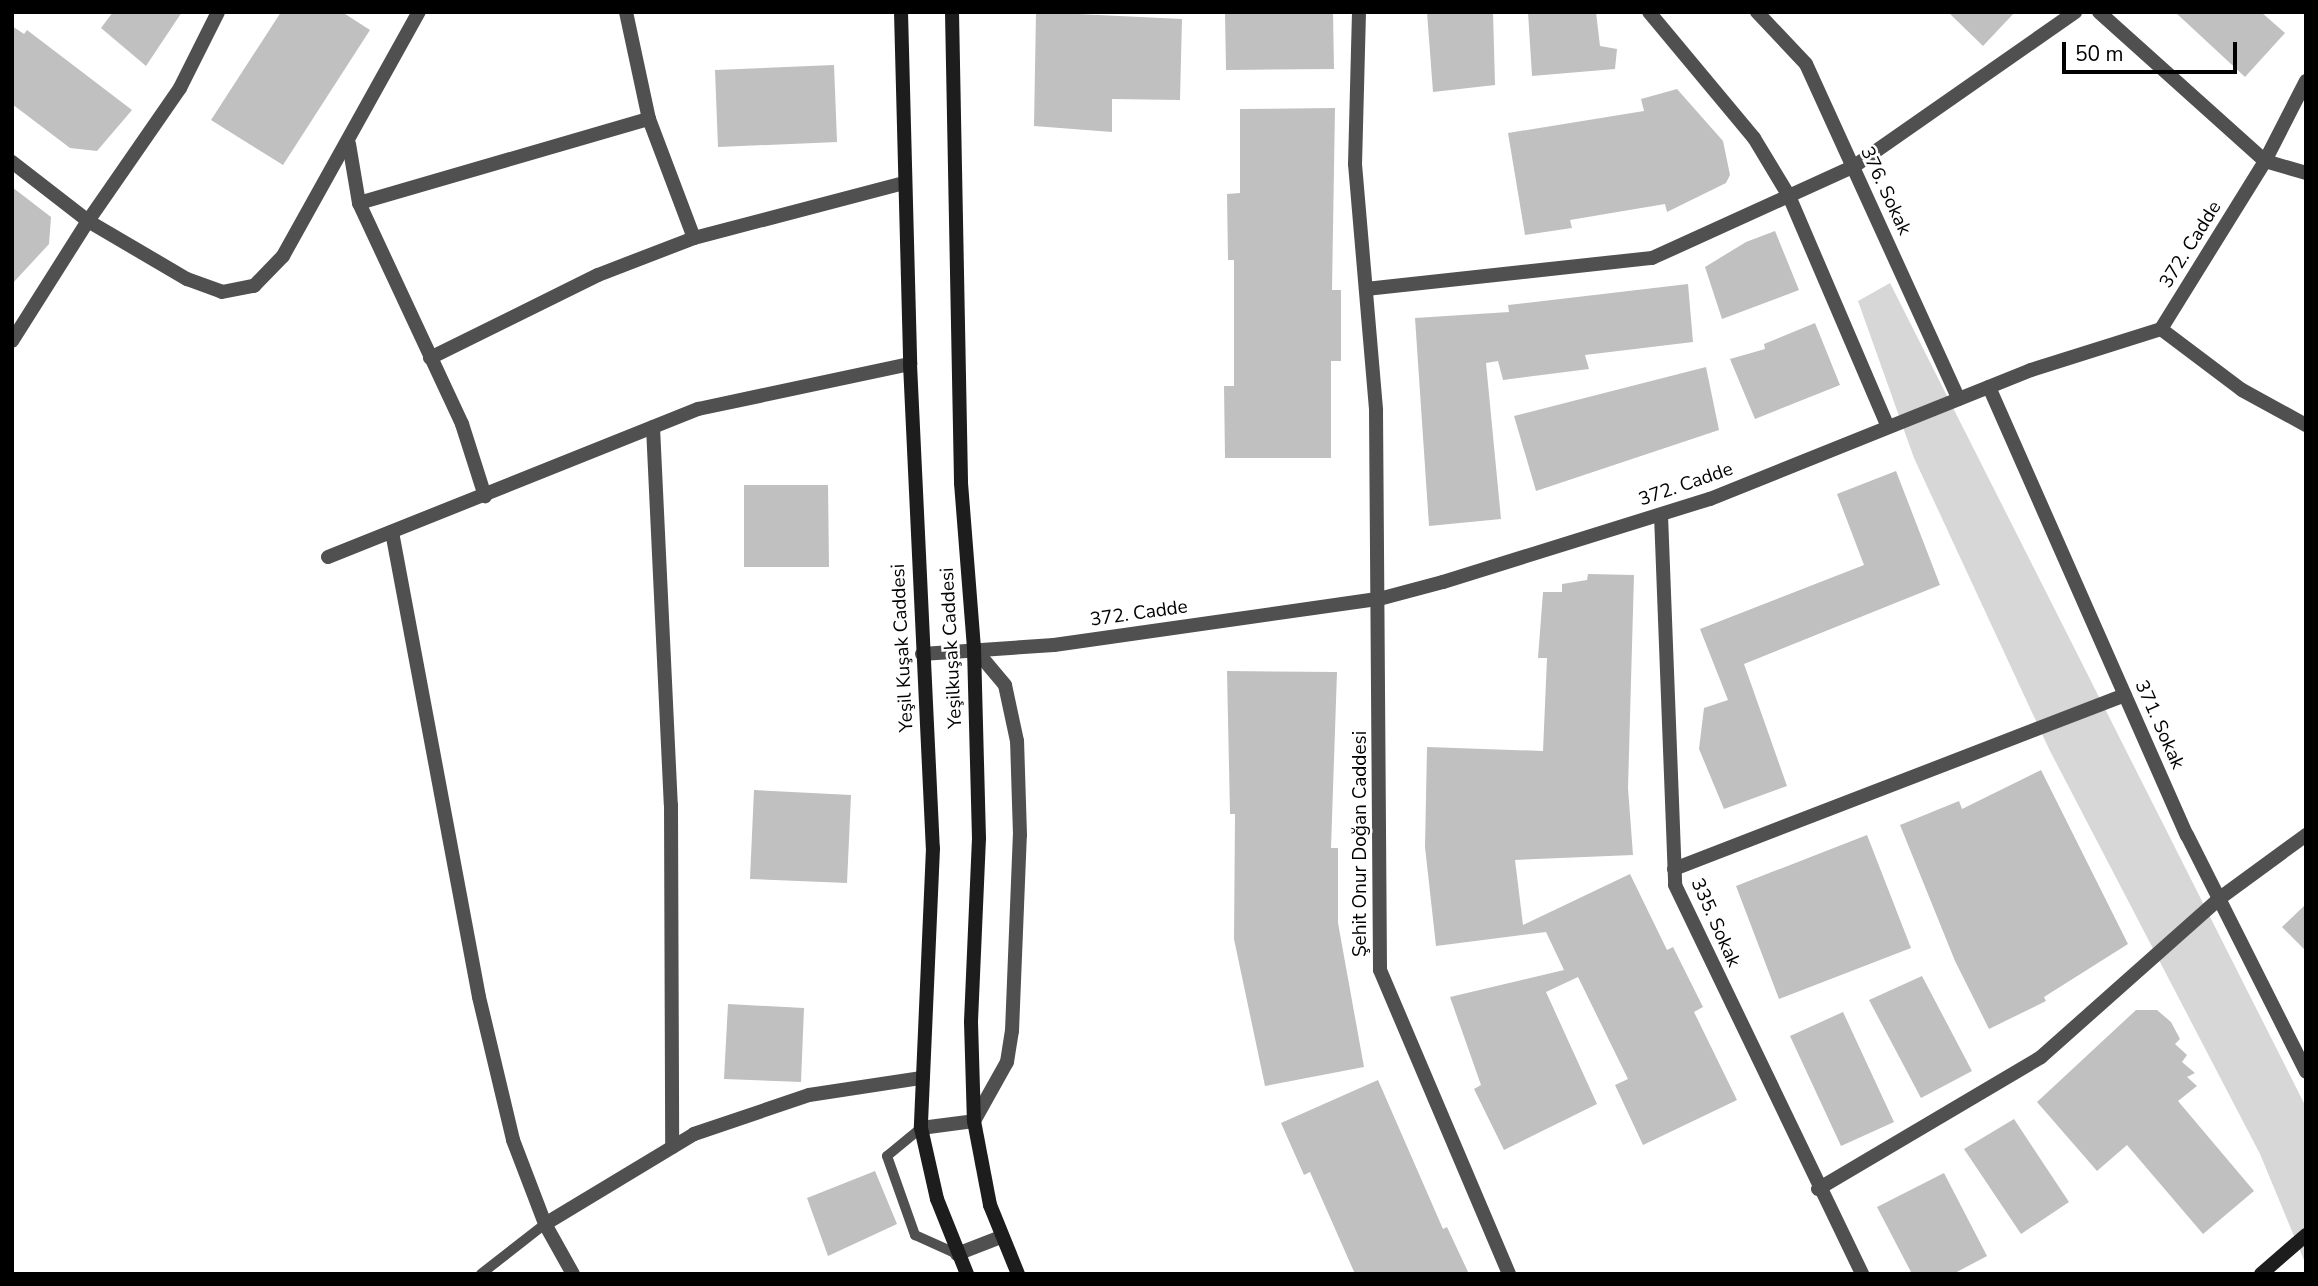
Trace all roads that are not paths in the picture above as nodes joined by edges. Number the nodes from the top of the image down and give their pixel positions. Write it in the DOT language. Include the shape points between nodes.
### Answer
graph roads {
  1 [pos="218,12"];
  2 [pos="419,12"];
  3 [pos="626,12"];
  4 [pos="901,12"];
  5 [pos="952,12"];
  6 [pos="1359,12"];
  7 [pos="1649,12"];
  8 [pos="1756,12"];
  9 [pos="2075,12"];
  10 [pos="2099,12"];
  11 [pos="2306,80"];
  12 [pos="649,119"];
  13 [pos="349,144"];
  14 [pos="2265,161"];
  15 [pos="12,162"];
  16 [pos="1853,167"];
  17 [pos="2306,173"];
  18 [pos="903,183"];
  19 [pos="1789,196"];
  20 [pos="359,203"];
  21 [pos="88,220"];
  22 [pos="694,238"];
  23 [pos="1366,289"];
  24 [pos="2161,329"];
  25 [pos="12,341"];
  26 [pos="430,358"];
  27 [pos="910,364"];
  28 [pos="1989,387"];
  29 [pos="1959,399"];
  30 [pos="2306,425"];
  31 [pos="653,427"];
  32 [pos="1888,427"];
  33 [pos="485,496"];
  34 [pos="1661,515"];
  35 [pos="392,532"];
  36 [pos="328,557"];
  37 [pos="1379,599"];
  38 [pos="974,648"];
  39 [pos="922,654"];
  40 [pos="2125,695"];
  41 [pos="2306,835"];
  42 [pos="1674,869"];
  43 [pos="2220,898"];
  44 [pos="2306,1073"];
  45 [pos="922,1078"];
  46 [pos="974,1121"];
  47 [pos="922,1128"];
  48 [pos="672,1147"];
  49 [pos="1818,1189"];
  50 [pos="545,1224"];
  51 [pos="2306,1235"];
  52 [pos="1001,1237"];
  53 [pos="957,1254"];
  54 [pos="481,1274"];
  55 [pos="573,1274"];
  56 [pos="967,1274"];
  57 [pos="1018,1274"];
  58 [pos="1509,1274"];
  59 [pos="1862,1274"];
  60 [pos="2261,1274"];
  1 -- 21 [label="street" via="180,88"];
  2 -- 13 [label="street"];
  3 -- 12 [label="street"];
  4 -- 18 [label="main road, Yeşil Kuşak Caddesi"];
  5 -- 38 [label="main road, Yeşilkuşak Caddesi" via="961,482"];
  6 -- 23 [label="street, Şehit Onur Doğan Caddesi" via="1355,164"];
  7 -- 19 [label="street" via="1754,138"];
  8 -- 16 [label="street, 376. Sokak" via="1806,64"];
  9 -- 16 [label="street"];
  10 -- 14 [label="street"];
  11 -- 14 [label="street, 372. Cadde"];
  12 -- 20 [label="street"];
  12 -- 22 [label="street"];
  13 -- 20 [label="street"];
  13 -- 21 [label="street" via="283,256 254,286 222,292 187,279"];
  14 -- 17 [label="street"];
  14 -- 24 [label="street, 372. Cadde"];
  15 -- 21 [label="street"];
  16 -- 19 [label="street"];
  16 -- 29 [label="street, 376. Sokak"];
  18 -- 22 [label="street"];
  18 -- 27 [label="main road, Yeşil Kuşak Caddesi"];
  19 -- 23 [label="street" via="1653,258"];
  19 -- 32 [label="street"];
  20 -- 26 [label="street"];
  21 -- 25 [label="street"];
  22 -- 26 [label="street" via="598,275"];
  23 -- 37 [label="street, Şehit Onur Doğan Caddesi" via="1376,410"];
  24 -- 28 [label="street, 372. Cadde"];
  24 -- 30 [label="street" via="2242,390"];
  26 -- 33 [label="street" via="462,424"];
  27 -- 31 [label="street" via="698,409"];
  27 -- 39 [label="main road, Yeşil Kuşak Caddesi"];
  28 -- 29 [label="street, 372. Cadde"];
  28 -- 40 [label="street, 371. Sokak"];
  29 -- 32 [label="street, 372. Cadde"];
  31 -- 33 [label="street"];
  31 -- 48 [label="street" via="671,805"];
  32 -- 34 [label="street, 372. Cadde"];
  33 -- 35 [label="street"];
  34 -- 37 [label="street, 372. Cadde"];
  34 -- 42 [label="street, 335. Sokak"];
  35 -- 36 [label="street"];
  35 -- 50 [label="street" via="479,997 513,1140"];
  37 -- 38 [label="street, 372. Cadde" via="1055,645"];
  37 -- 58 [label="street, Şehit Onur Doğan Caddesi" via="1380,970"];
  38 -- 39 [label="street, 372. Cadde"];
  38 -- 46 [label="main road, Yeşilkuşak Caddesi" via="979,838 971,1022"];
  38 -- 46 [label="street" via="996,671 1011,699 1020,835 1018,981 1012,1031 1007,1062"];
  39 -- 45 [label="main road, Yeşil Kuşak Caddesi" via="933,848"];
  40 -- 42 [label="street"];
  40 -- 43 [label="street, 371. Sokak"];
  41 -- 43 [label="street"];
  42 -- 49 [label="street, 335. Sokak" via="1675,885"];
  43 -- 44 [label="street, 371. Sokak"];
  43 -- 49 [label="street" via="2041,1057"];
  45 -- 47 [label="main road, Yeşil Kuşak Caddesi"];
  45 -- 48 [label="street" via="809,1095 694,1134"];
  46 -- 47 [label="street"];
  46 -- 52 [label="main road, Yeşilkuşak Caddesi"];
  47 -- 53 [label="main road, Yeşil Kuşak Caddesi" via="930,1174"];
  47 -- 53 [label="lane" via="887,1156 915,1235"];
  48 -- 50 [label="street"];
  49 -- 59 [label="street, 335. Sokak"];
  50 -- 54 [label="lane"];
  50 -- 55 [label="street"];
  51 -- 60 [label="main road"];
  52 -- 53 [label="street"];
  52 -- 57 [label="main road, Yeşilkuşak Caddesi"];
  53 -- 56 [label="main road, Yeşil Kuşak Caddesi"];
}
